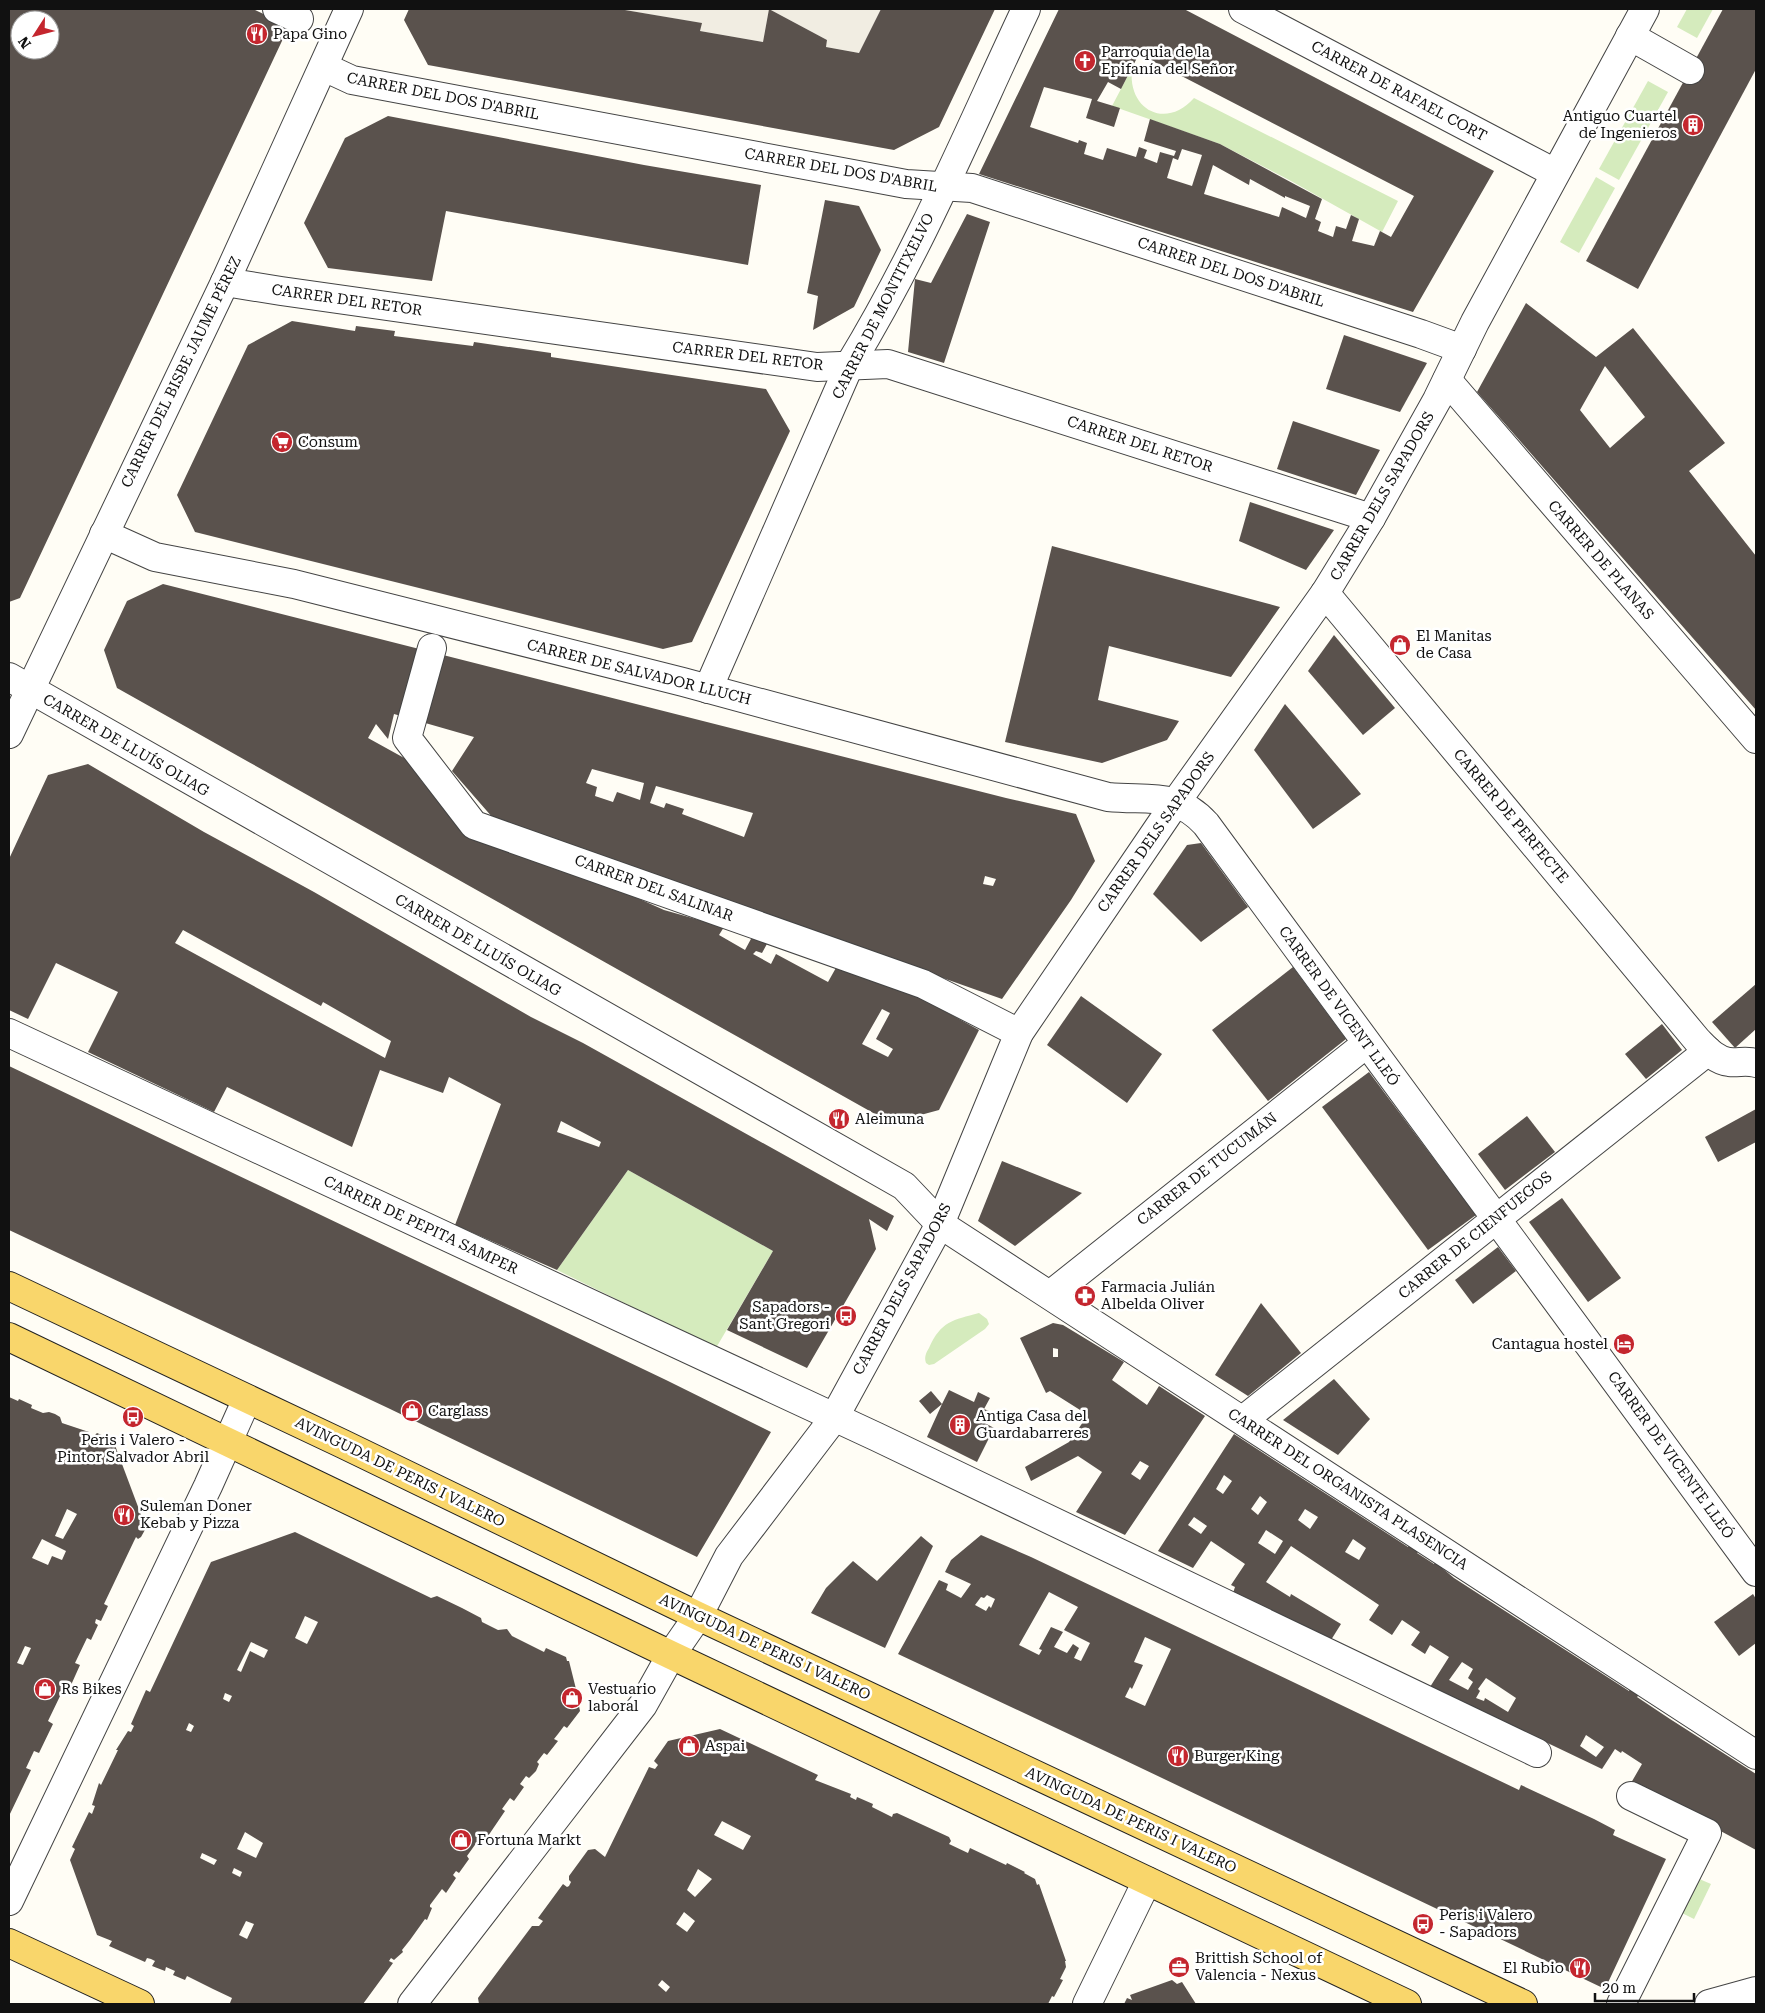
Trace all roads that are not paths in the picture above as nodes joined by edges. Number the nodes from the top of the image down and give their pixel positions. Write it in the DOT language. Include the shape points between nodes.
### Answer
graph roads {
  1 [pos="349,9"];
  2 [pos="1026,9"];
  3 [pos="1243,9"];
  4 [pos="1645,9"];
  5 [pos="1630,36"];
  6 [pos="324,67"];
  7 [pos="1690,70"];
  8 [pos="1555,173"];
  9 [pos="943,187"];
  10 [pos="225,282"];
  11 [pos="1462,349"];
  12 [pos="850,364"];
  13 [pos="1446,380"];
  14 [pos="1371,518"];
  15 [pos="104,534"];
  16 [pos="1325,594"];
  17 [pos="432,648"];
  18 [pos="20,684"];
  19 [pos="708,688"];
  20 [pos="9,734"];
  21 [pos="1756,739"];
  22 [pos="1176,802"];
  23 [pos="9,1032"];
  24 [pos="1019,1033"];
  25 [pos="1366,1044"];
  26 [pos="1702,1045"];
  27 [pos="1756,1063"];
  28 [pos="1496,1218"];
  29 [pos="940,1224"];
  30 [pos="9,1286"];
  31 [pos="1050,1295"];
  32 [pos="9,1336"];
  33 [pos="247,1398"];
  34 [pos="834,1418"];
  35 [pos="1243,1420"];
  36 [pos="228,1443"];
  37 [pos="1756,1572"];
  38 [pos="698,1616"];
  39 [pos="671,1655"];
  40 [pos="1537,1753"];
  41 [pos="1756,1755"];
  42 [pos="1631,1796"];
  43 [pos="1147,1881"];
  44 [pos="9,1901"];
  45 [pos="9,1943"];
  46 [pos="1756,1990"];
  47 [pos="140,2004"];
  48 [pos="412,2004"];
  49 [pos="1087,2004"];
  50 [pos="1407,2004"];
  51 [pos="1523,2004"];
  52 [pos="1621,2004"];
  53 [pos="1709,2004"];
  1 -- 6 [label="street, CARRER DEL BISBE JAUME PÉREZ"];
  2 -- 9 [label="street, CARRER DE MONTITXELVO"];
  3 -- 8 [label="street, CARRER DE RAFAEL CORT"];
  4 -- 5 [label="street, CARRER DELS SAPADORS"];
  5 -- 7 [label="street"];
  5 -- 8 [label="street, CARRER DELS SAPADORS"];
  6 -- 9 [label="street, CARRER DEL DOS D'ABRIL" via="352,80 896,182"];
  6 -- 10 [label="street, CARRER DEL BISBE JAUME PÉREZ"];
  8 -- 11 [label="street, CARRER DELS SAPADORS"];
  9 -- 11 [label="street, CARRER DEL DOS D'ABRIL" via="972,188"];
  9 -- 12 [label="street, CARRER DE MONTITXELVO" via="869,334"];
  10 -- 12 [label="street, CARRER DEL RETOR" via="817,367"];
  10 -- 15 [label="street, CARRER DEL BISBE JAUME PÉREZ"];
  11 -- 13 [label="street, CARRER DELS SAPADORS"];
  12 -- 14 [label="street, CARRER DEL RETOR" via="888,364"];
  12 -- 19 [label="street, CARRER DE MONTITXELVO"];
  13 -- 14 [label="street, CARRER DELS SAPADORS"];
  13 -- 21 [label="street, CARRER DE PLANAS"];
  14 -- 16 [label="street, CARRER DELS SAPADORS"];
  15 -- 18 [label="street, CARRER DEL BISBE JAUME PÉREZ"];
  15 -- 19 [label="street, CARRER DE SALVADOR LLUCH" via="155,557 294,584"];
  16 -- 22 [label="street, CARRER DELS SAPADORS"];
  16 -- 26 [label="street, CARRER DE PERFECTE"];
  17 -- 24 [label="street, CARRER DEL SALINAR" via="408,738 474,825 923,984"];
  18 -- 20 [label="street, CARRER DEL BISBE JAUME PÉREZ"];
  18 -- 29 [label="street, CARRER DE LLUÍS OLIAG" via="904,1186"];
  19 -- 22 [label="street, CARRER DE SALVADOR LLUCH" via="1108,797"];
  22 -- 24 [label="street, CARRER DELS SAPADORS"];
  22 -- 25 [label="street, CARRER DE VICENT LLEÓ" via="1196,813 1206,824"];
  23 -- 34 [label="street, CARRER DE PEPITA SAMPER"];
  24 -- 29 [label="street, CARRER DELS SAPADORS"];
  25 -- 28 [label="street, CARRER DE VICENT LLEÓ"];
  25 -- 31 [label="street, CARRER DE TUCUMÁN"];
  26 -- 27 [label="street" via="1717,1058"];
  26 -- 28 [label="street, CARRER DE CIENFUEGOS"];
  28 -- 35 [label="street, CARRER DE CIENFUEGOS"];
  28 -- 37 [label="street, CARRER DE VICENTE LLEÓ"];
  29 -- 31 [label="street, CARRER DEL ORGANISTA PLASENCIA"];
  29 -- 34 [label="street, CARRER DELS SAPADORS"];
  30 -- 33 [label="main road, AVINGUDA DE PERIS I VALERO"];
  31 -- 35 [label="street, CARRER DEL ORGANISTA PLASENCIA"];
  32 -- 36 [label="main road"];
  33 -- 36 [label="street"];
  33 -- 38 [label="main road, AVINGUDA DE PERIS I VALERO"];
  34 -- 38 [label="street, CARRER DELS SAPADORS" via="729,1556"];
  34 -- 40 [label="street, CARRER DE PEPITA SAMPER"];
  35 -- 41 [label="street, CARRER DEL ORGANISTA PLASENCIA"];
  36 -- 39 [label="main road"];
  36 -- 44 [label="street"];
  38 -- 39 [label="street, CARRER DELS SAPADORS"];
  38 -- 51 [label="main road, AVINGUDA DE PERIS I VALERO"];
  39 -- 43 [label="main road"];
  39 -- 48 [label="street, CARRER DELS SAPADORS" via="643,1705"];
  42 -- 52 [label="street" via="1707,1833"];
  43 -- 49 [label="street"];
  43 -- 50 [label="main road"];
  45 -- 47 [label="main road"];
  46 -- 53 [label="street"];
}
